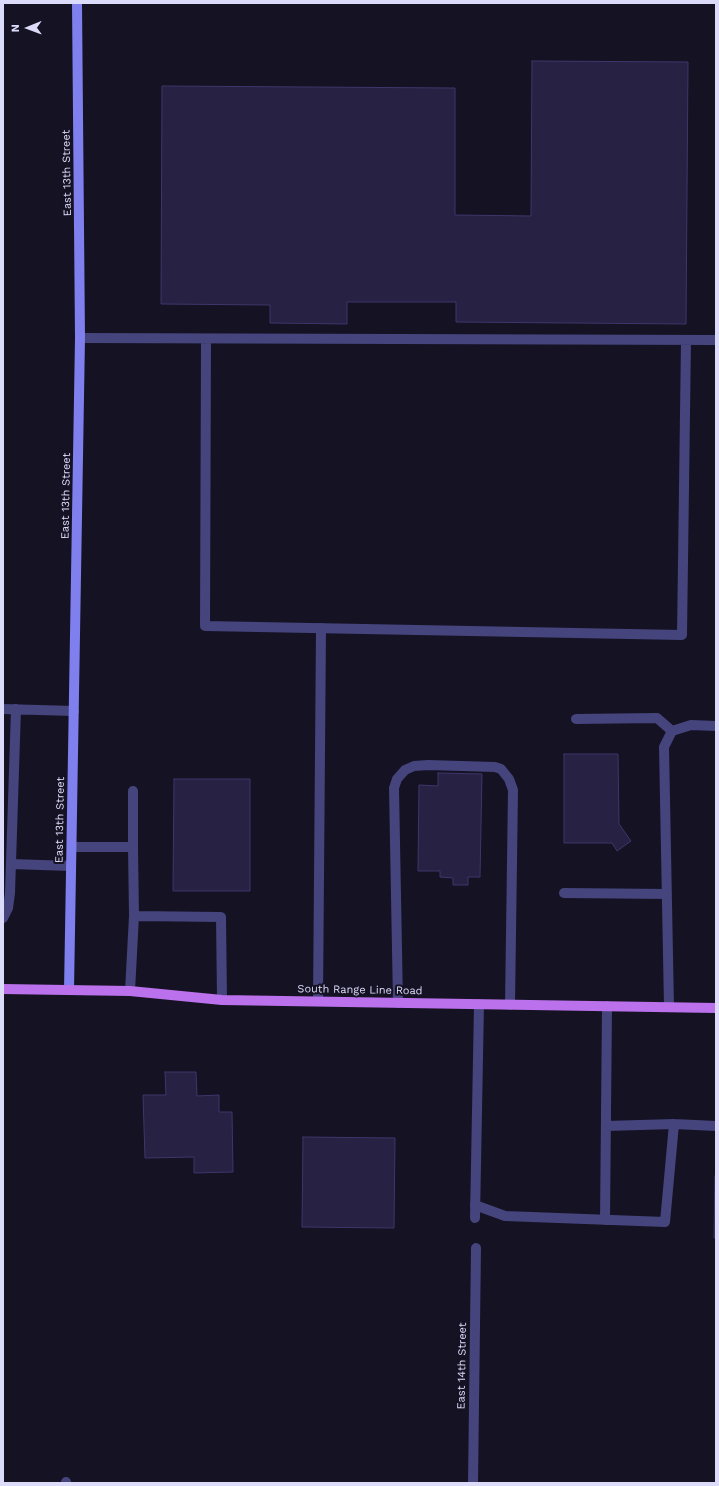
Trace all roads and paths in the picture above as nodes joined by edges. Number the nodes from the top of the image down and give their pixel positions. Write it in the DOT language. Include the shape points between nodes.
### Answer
graph roads {
  1 [pos="77,3"];
  2 [pos="80,338"];
  3 [pos="206,338"];
  4 [pos="686,340"];
  5 [pos="716,340"];
  6 [pos="321,628"];
  7 [pos="3,709"];
  8 [pos="16,709"];
  9 [pos="74,710"];
  10 [pos="576,719"];
  11 [pos="716,726"];
  12 [pos="672,731"];
  13 [pos="132,791"];
  14 [pos="72,847"];
  15 [pos="133,847"];
  16 [pos="11,864"];
  17 [pos="71,866"];
  18 [pos="564,893"];
  19 [pos="667,894"];
  20 [pos="134,916"];
  21 [pos="3,918"];
  22 [pos="3,989"];
  23 [pos="69,990"];
  24 [pos="130,991"];
  25 [pos="222,1000"];
  26 [pos="318,1001"];
  27 [pos="398,1003"];
  28 [pos="479,1004"];
  29 [pos="510,1004"];
  30 [pos="607,1006"];
  31 [pos="669,1007"];
  32 [pos="716,1008"];
  33 [pos="674,1124"];
  34 [pos="606,1126"];
  35 [pos="716,1126"];
  36 [pos="475,1205"];
  37 [pos="475,1218"];
  38 [pos="605,1220"];
  39 [pos="476,1248"];
  40 [pos="473,1483"];
  1 -- 2 [label="street, East 13th Street"];
  2 -- 3 [label="street"];
  2 -- 9 [label="street, East 13th Street"];
  3 -- 4 [label="street"];
  3 -- 6 [label="street" via="205,626"];
  4 -- 5 [label="street"];
  4 -- 6 [label="street" via="682,635"];
  6 -- 26 [label="street"];
  7 -- 8 [label="street"];
  8 -- 9 [label="street"];
  8 -- 16 [label="street"];
  9 -- 14 [label="street, East 13th Street"];
  10 -- 12 [label="street" via="657,718"];
  11 -- 12 [label="street" via="691,725"];
  12 -- 19 [label="street" via="664,747"];
  13 -- 15 [label="street"];
  14 -- 15 [label="street"];
  14 -- 17 [label="street, East 13th Street"];
  15 -- 20 [label="street"];
  16 -- 17 [label="street"];
  16 -- 21 [label="street" via="8,908"];
  17 -- 23 [label="street, East 13th Street"];
  18 -- 19 [label="street"];
  19 -- 31 [label="street"];
  20 -- 24 [label="street"];
  20 -- 25 [label="street" via="221,917"];
  22 -- 23 [label="main road, South Range Line Road"];
  23 -- 24 [label="main road, South Range Line Road"];
  24 -- 25 [label="main road, South Range Line Road"];
  25 -- 26 [label="main road, South Range Line Road"];
  26 -- 27 [label="main road, South Range Line Road"];
  27 -- 28 [label="main road, South Range Line Road"];
  27 -- 29 [label="street" via="394,788 405,770 428,765 495,766 510,779 513,790"];
  28 -- 29 [label="main road, South Range Line Road"];
  28 -- 36 [label="street"];
  29 -- 30 [label="main road, South Range Line Road"];
  30 -- 31 [label="main road, South Range Line Road"];
  30 -- 34 [label="street"];
  31 -- 32 [label="main road, South Range Line Road"];
  33 -- 34 [label="street"];
  33 -- 35 [label="street"];
  33 -- 38 [label="street" via="665,1222"];
  34 -- 38 [label="street"];
  36 -- 37 [label="street"];
  36 -- 38 [label="street" via="505,1216"];
  39 -- 40 [label="street, East 14th Street"];
}
